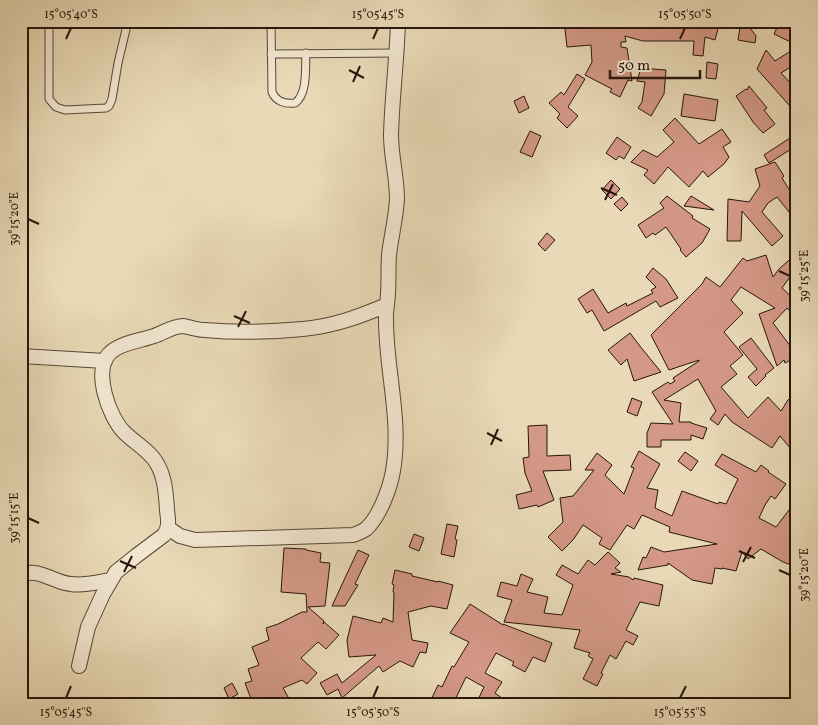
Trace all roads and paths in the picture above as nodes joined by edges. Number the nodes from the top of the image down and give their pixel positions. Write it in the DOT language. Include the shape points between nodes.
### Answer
graph roads {
  1 [pos="49,21"];
  2 [pos="128,21"];
  3 [pos="271,21"];
  4 [pos="398,21"];
  5 [pos="306,53"];
  6 [pos="398,53"];
  7 [pos="271,54"];
  8 [pos="386,304"];
  9 [pos="21,356"];
  10 [pos="105,360"];
  11 [pos="168,528"];
  12 [pos="21,575"];
  13 [pos="111,580"];
  14 [pos="79,666"];
  1 -- 2 [label="lane" via="49,99 56,107 65,110 109,106"];
  3 -- 7 [label="lane"];
  4 -- 6 [label="street"];
  5 -- 6 [label="lane"];
  5 -- 7 [label="lane"];
  5 -- 7 [label="lane" via="304,90 296,103 275,98"];
  6 -- 8 [label="street" via="391,136 397,200"];
  8 -- 10 [label="street" via="340,323 304,329 240,332 176,327 123,345"];
  8 -- 11 [label="street" via="386,342 395,433 393,470 383,503 366,529 352,534 195,540"];
  9 -- 10 [label="street"];
  10 -- 11 [label="street" via="102,387 117,423 151,455 161,471"];
  11 -- 13 [label="street" via="162,537 122,566"];
  12 -- 13 [label="street" via="35,572 70,584"];
  13 -- 14 [label="street" via="88,627"];
}
